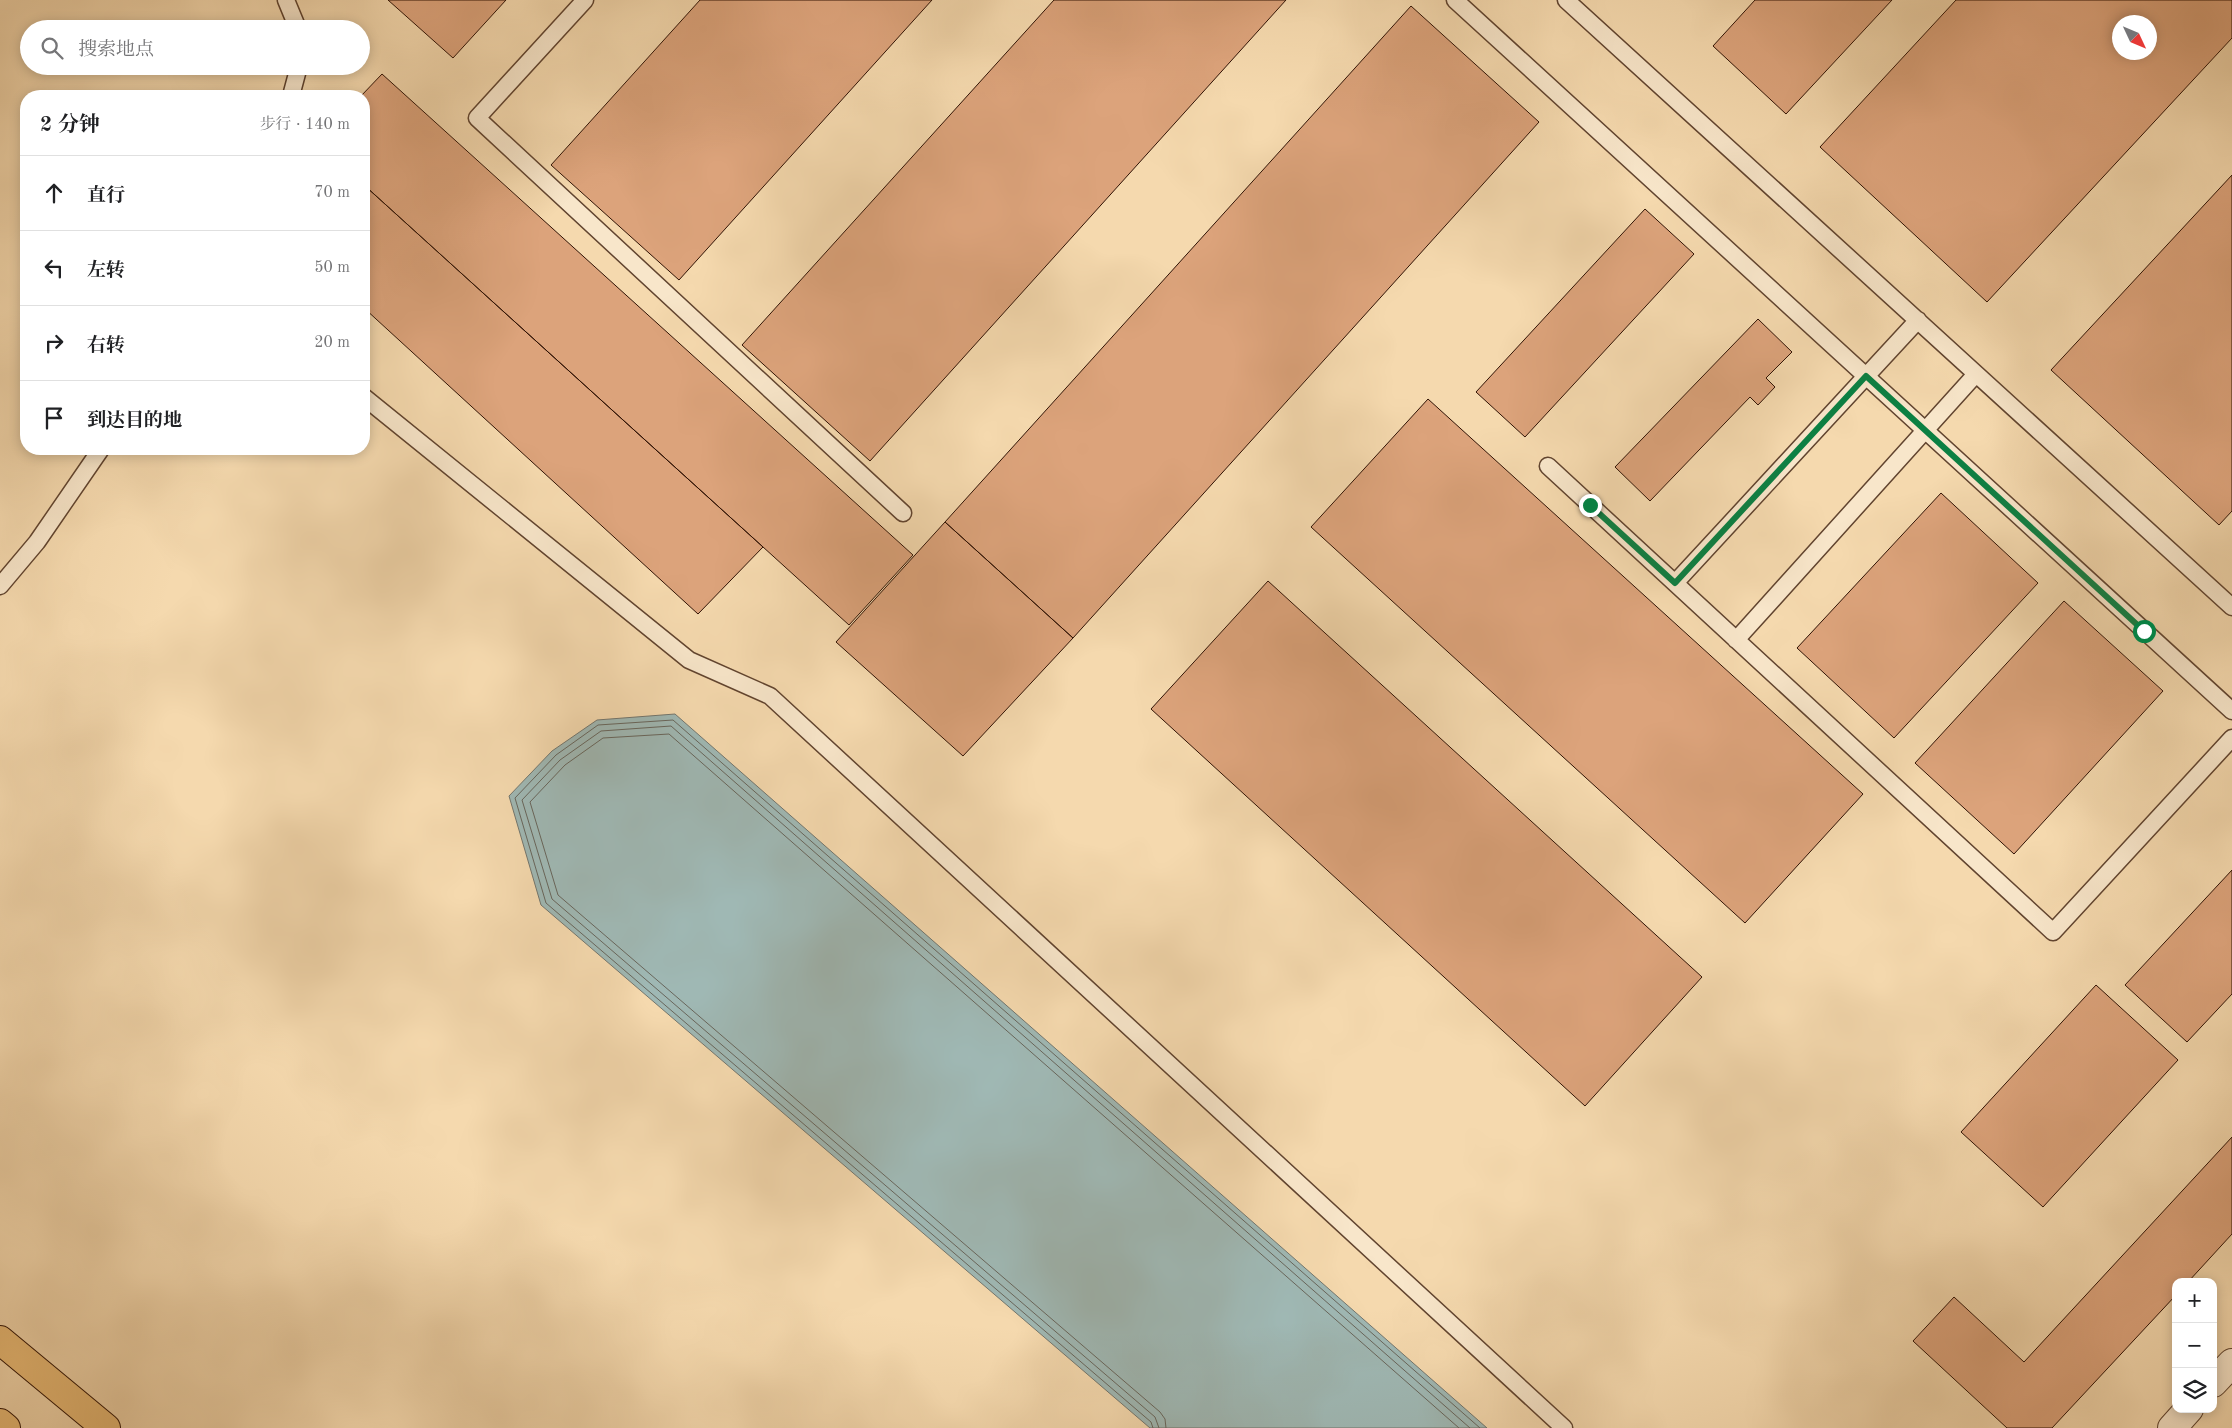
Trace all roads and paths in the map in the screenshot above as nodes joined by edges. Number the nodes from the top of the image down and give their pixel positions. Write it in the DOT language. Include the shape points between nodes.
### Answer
graph roads {
  1 [pos="286,0"];
  2 [pos="585,0"];
  3 [pos="1455,0"];
  4 [pos="1566,0"];
  5 [pos="294,20"];
  6 [pos="297,75"];
  7 [pos="293,90"];
  8 [pos="1918,320"];
  9 [pos="1976,374"];
  10 [pos="1866,376"];
  11 [pos="370,402"];
  12 [pos="1925,431"];
  13 [pos="97,455"];
  14 [pos="1548,466"];
  15 [pos="903,513"];
  16 [pos="1675,583"];
  17 [pos="0,586"];
  18 [pos="2232,607"];
  19 [pos="1736,640"];
  20 [pos="2232,711"];
  21 [pos="2232,738"];
  22 [pos="0,1340"];
  23 [pos="2232,1363"];
  24 [pos="2217,1379"];
  25 [pos="2185,1413"];
  26 [pos="0,1423"];
  27 [pos="6,1428"];
  28 [pos="106,1428"];
  29 [pos="1564,1428"];
  30 [pos="2172,1428"];
  1 -- 5 [label="lane"];
  2 -- 15 [label="lane" via="477,118"];
  3 -- 10 [label="lane"];
  4 -- 8 [label="lane"];
  6 -- 7 [label="lane"];
  8 -- 9 [label="lane"];
  8 -- 10 [label="lane"];
  9 -- 12 [label="lane"];
  9 -- 18 [label="lane"];
  10 -- 12 [label="lane"];
  10 -- 16 [label="lane"];
  11 -- 29 [label="lane" via="689,660 770,696"];
  12 -- 19 [label="lane"];
  12 -- 20 [label="lane"];
  13 -- 17 [label="lane" via="37,542"];
  14 -- 16 [label="lane"];
  16 -- 19 [label="lane"];
  19 -- 21 [label="lane" via="2053,932"];
  22 -- 28 [label="highway"];
  23 -- 24 [label="street"];
  25 -- 30 [label="street"];
  26 -- 27 [label="highway"];
}
